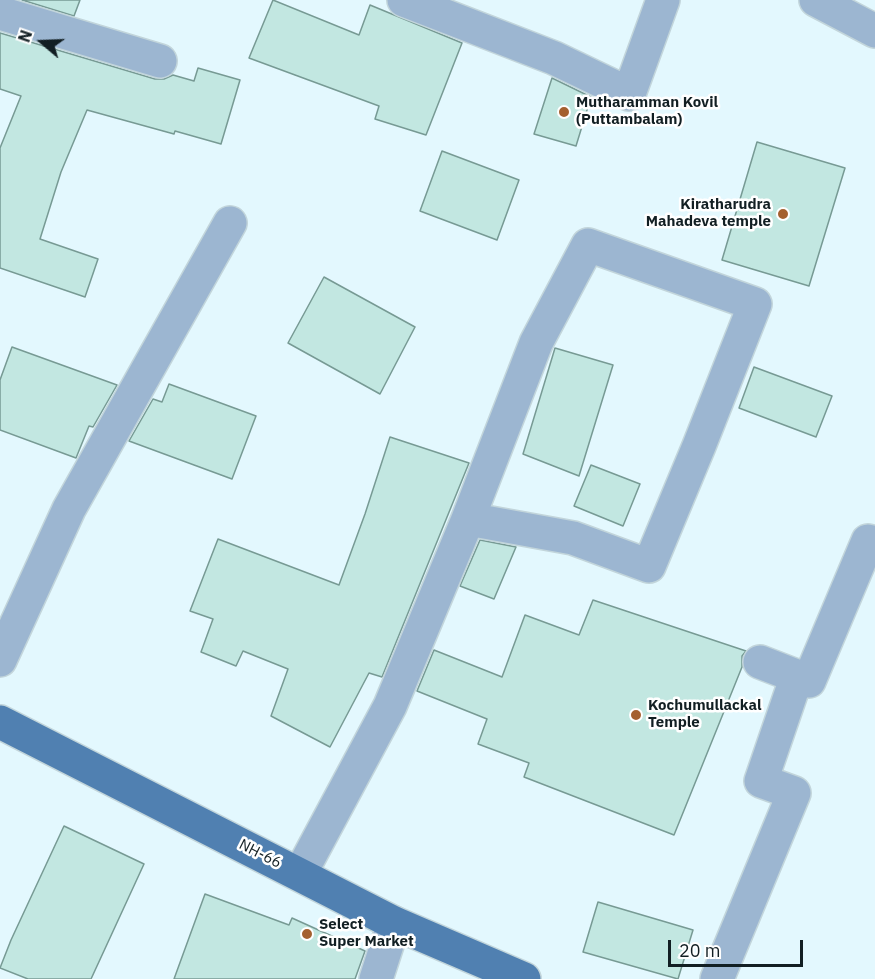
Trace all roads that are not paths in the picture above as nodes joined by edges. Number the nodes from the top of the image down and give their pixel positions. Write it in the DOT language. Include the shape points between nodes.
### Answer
graph roads {
  1 [pos="404,0"];
  2 [pos="663,0"];
  3 [pos="816,0"];
  4 [pos="0,13"];
  5 [pos="875,31"];
  6 [pos="160,61"];
  7 [pos="230,223"];
  8 [pos="468,519"];
  9 [pos="875,543"];
  10 [pos="0,660"];
  11 [pos="760,662"];
  12 [pos="796,676"];
  13 [pos="0,722"];
  14 [pos="300,874"];
  15 [pos="394,923"];
  16 [pos="376,979"];
  17 [pos="524,979"];
  18 [pos="717,979"];
  1 -- 2 [label="street" via="554,58 629,94"];
  3 -- 5 [label="street"];
  4 -- 6 [label="street"];
  7 -- 10 [label="street" via="69,509"];
  8 -- 8 [label="street" via="536,343 588,245 755,304 649,566 573,538"];
  8 -- 14 [label="street" via="390,706"];
  9 -- 12 [label="street" via="868,541 808,681"];
  11 -- 12 [label="street"];
  12 -- 18 [label="street" via="761,781 794,793"];
  13 -- 14 [label="main road, NH-66"];
  14 -- 15 [label="main road, NH-66"];
  15 -- 16 [label="street"];
  15 -- 17 [label="main road, NH-66"];
}
